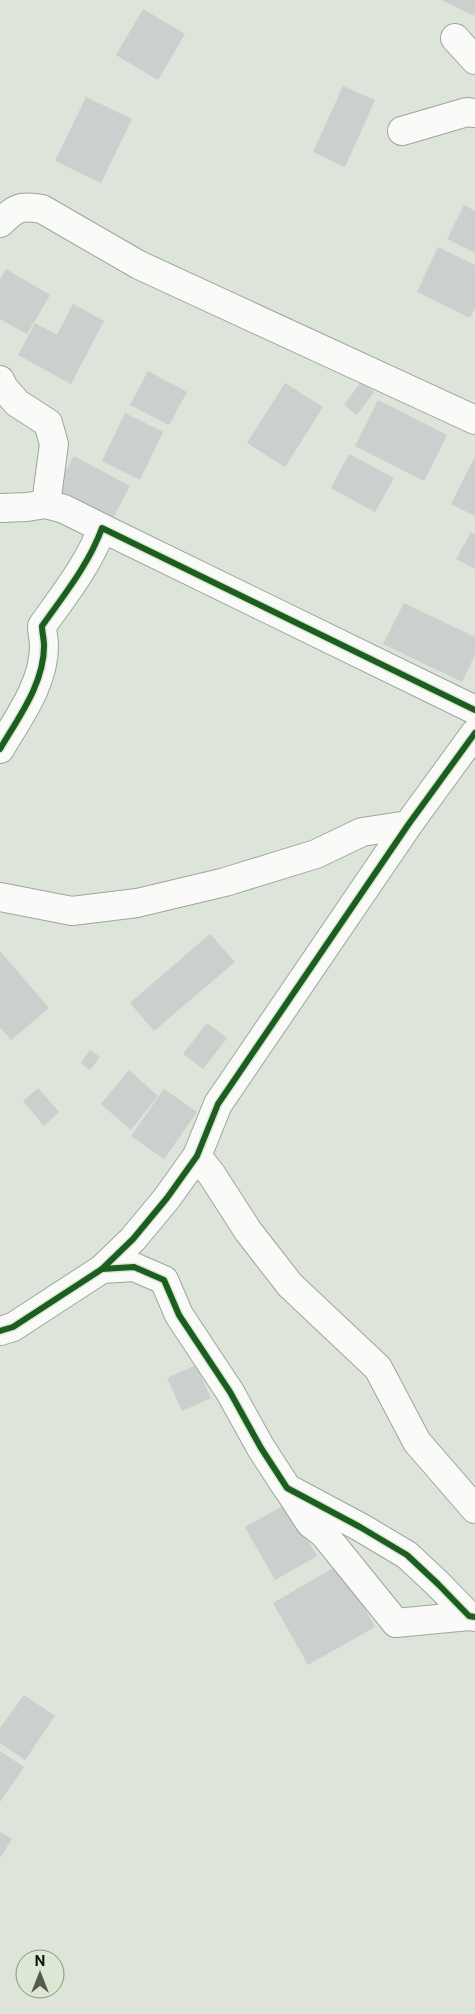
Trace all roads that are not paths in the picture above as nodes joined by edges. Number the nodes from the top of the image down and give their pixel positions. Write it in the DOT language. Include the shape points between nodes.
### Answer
graph roads {
  1 [pos="455,38"];
  2 [pos="475,60"];
  3 [pos="475,113"];
  4 [pos="402,131"];
  5 [pos="0,223"];
  6 [pos="0,380"];
  7 [pos="475,420"];
  8 [pos="0,493"];
  9 [pos="36,506"];
  10 [pos="0,508"];
  11 [pos="102,528"];
  12 [pos="475,710"];
  13 [pos="475,733"];
  14 [pos="0,749"];
  15 [pos="408,825"];
  16 [pos="0,897"];
  17 [pos="197,1156"];
  18 [pos="102,1269"];
  19 [pos="0,1331"];
  20 [pos="288,1488"];
  21 [pos="475,1509"];
  22 [pos="472,1617"];
  1 -- 2 [label="street"];
  3 -- 4 [label="street" via="467,112"];
  5 -- 7 [label="street" via="15,209 27,206 42,208 138,265"];
  6 -- 9 [label="street" via="17,403 48,423 54,444"];
  8 -- 9 [label="street"];
  9 -- 10 [label="street"];
  9 -- 11 [label="street" via="64,509"];
  11 -- 12 [label="street"];
  11 -- 14 [label="street" via="96,545 68,592 42,626 44,646 40,673 32,694"];
  13 -- 15 [label="street"];
  15 -- 16 [label="street" via="362,832 307,857 225,882 136,903 72,912"];
  15 -- 17 [label="street" via="218,1104"];
  17 -- 18 [label="street" via="133,1239"];
  17 -- 21 [label="street" via="290,1285 378,1368 417,1442"];
  18 -- 19 [label="street"];
  18 -- 20 [label="street" via="134,1267 164,1280 179,1315"];
  20 -- 22 [label="street" via="407,1555"];
  20 -- 22 [label="street" via="310,1523 324,1534 396,1623"];
}
